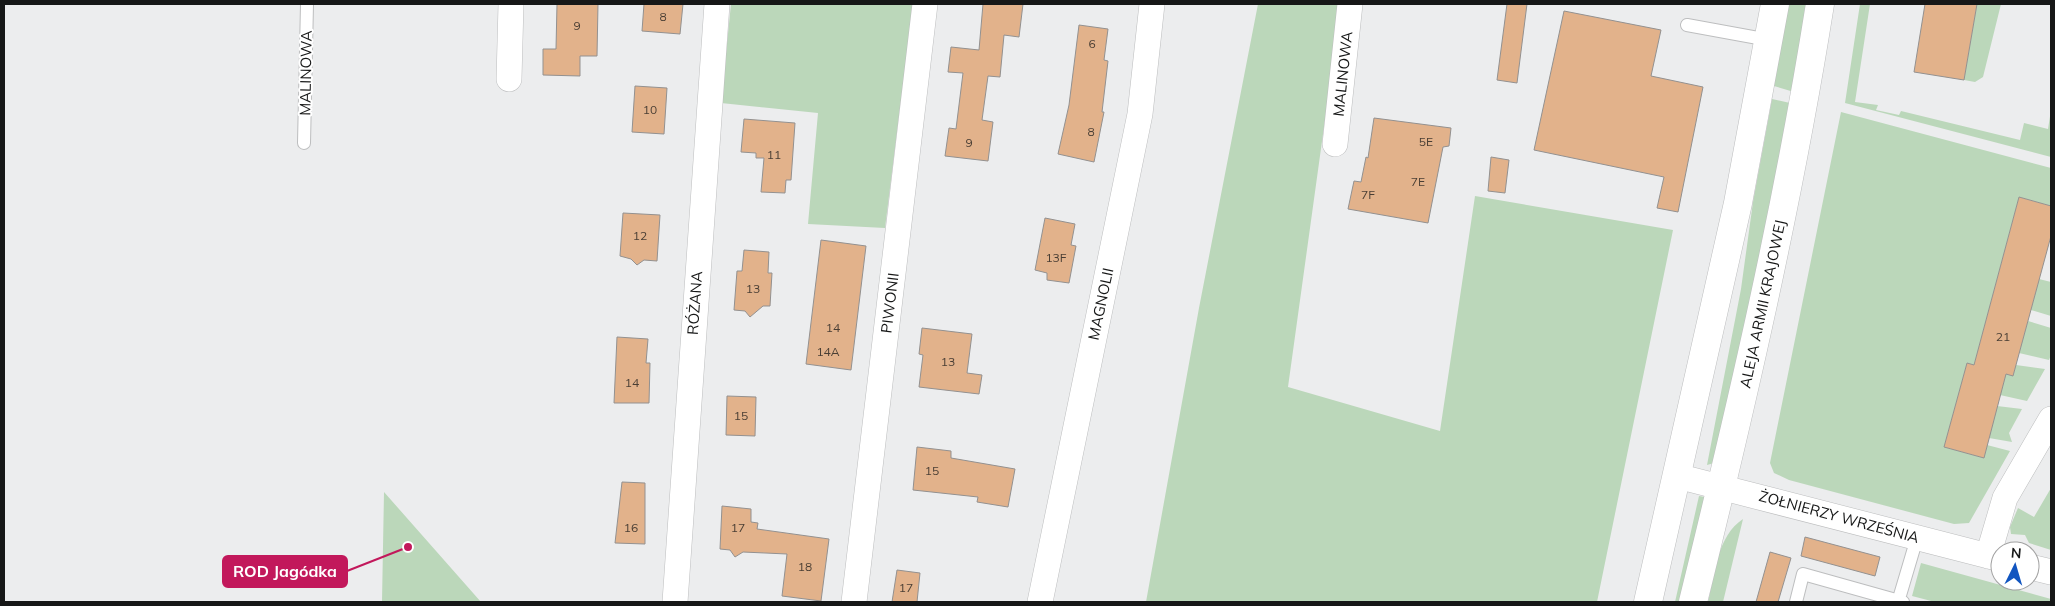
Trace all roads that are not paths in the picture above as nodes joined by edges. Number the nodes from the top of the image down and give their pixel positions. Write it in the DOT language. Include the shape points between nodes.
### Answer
graph roads {
  1 [pos="307,4"];
  2 [pos="511,4"];
  3 [pos="716,4"];
  4 [pos="925,4"];
  5 [pos="1152,4"];
  6 [pos="1350,4"];
  7 [pos="1774,4"];
  8 [pos="1820,4"];
  9 [pos="1686,25"];
  10 [pos="1769,40"];
  11 [pos="509,78"];
  12 [pos="304,143"];
  13 [pos="1336,144"];
  14 [pos="2051,419"];
  15 [pos="1677,476"];
  16 [pos="1722,486"];
  17 [pos="1917,538"];
  18 [pos="1997,541"];
  19 [pos="1990,557"];
  20 [pos="675,602"];
  21 [pos="854,602"];
  22 [pos="1040,602"];
  23 [pos="1648,602"];
  24 [pos="1694,602"];
  25 [pos="1796,602"];
  26 [pos="1900,602"];
  1 -- 12 [label="lane, MALINOWA"];
  2 -- 11 [label="street"];
  3 -- 20 [label="street, RÓŻANA"];
  4 -- 21 [label="street, PIWONII"];
  5 -- 22 [label="street, MAGNOLII" via="1140,114"];
  6 -- 13 [label="street, MALINOWA"];
  7 -- 10 [label="street"];
  8 -- 16 [label="street, ALEJA ARMII KRAJOWEJ" via="1770,279"];
  9 -- 10 [label="lane"];
  10 -- 15 [label="street" via="1738,203"];
  14 -- 18 [label="street" via="2005,498"];
  15 -- 16 [label="street, ŻOŁNIERZY WRZEŚNIA"];
  15 -- 23 [label="street"];
  16 -- 17 [label="street, ŻOŁNIERZY WRZEŚNIA"];
  16 -- 24 [label="street, ALEJA ARMII KRAJOWEJ"];
  17 -- 19 [label="street, ŻOŁNIERZY WRZEŚNIA"];
  17 -- 26 [label="lane"];
  25 -- 26 [label="lane" via="1803,574"];
}
